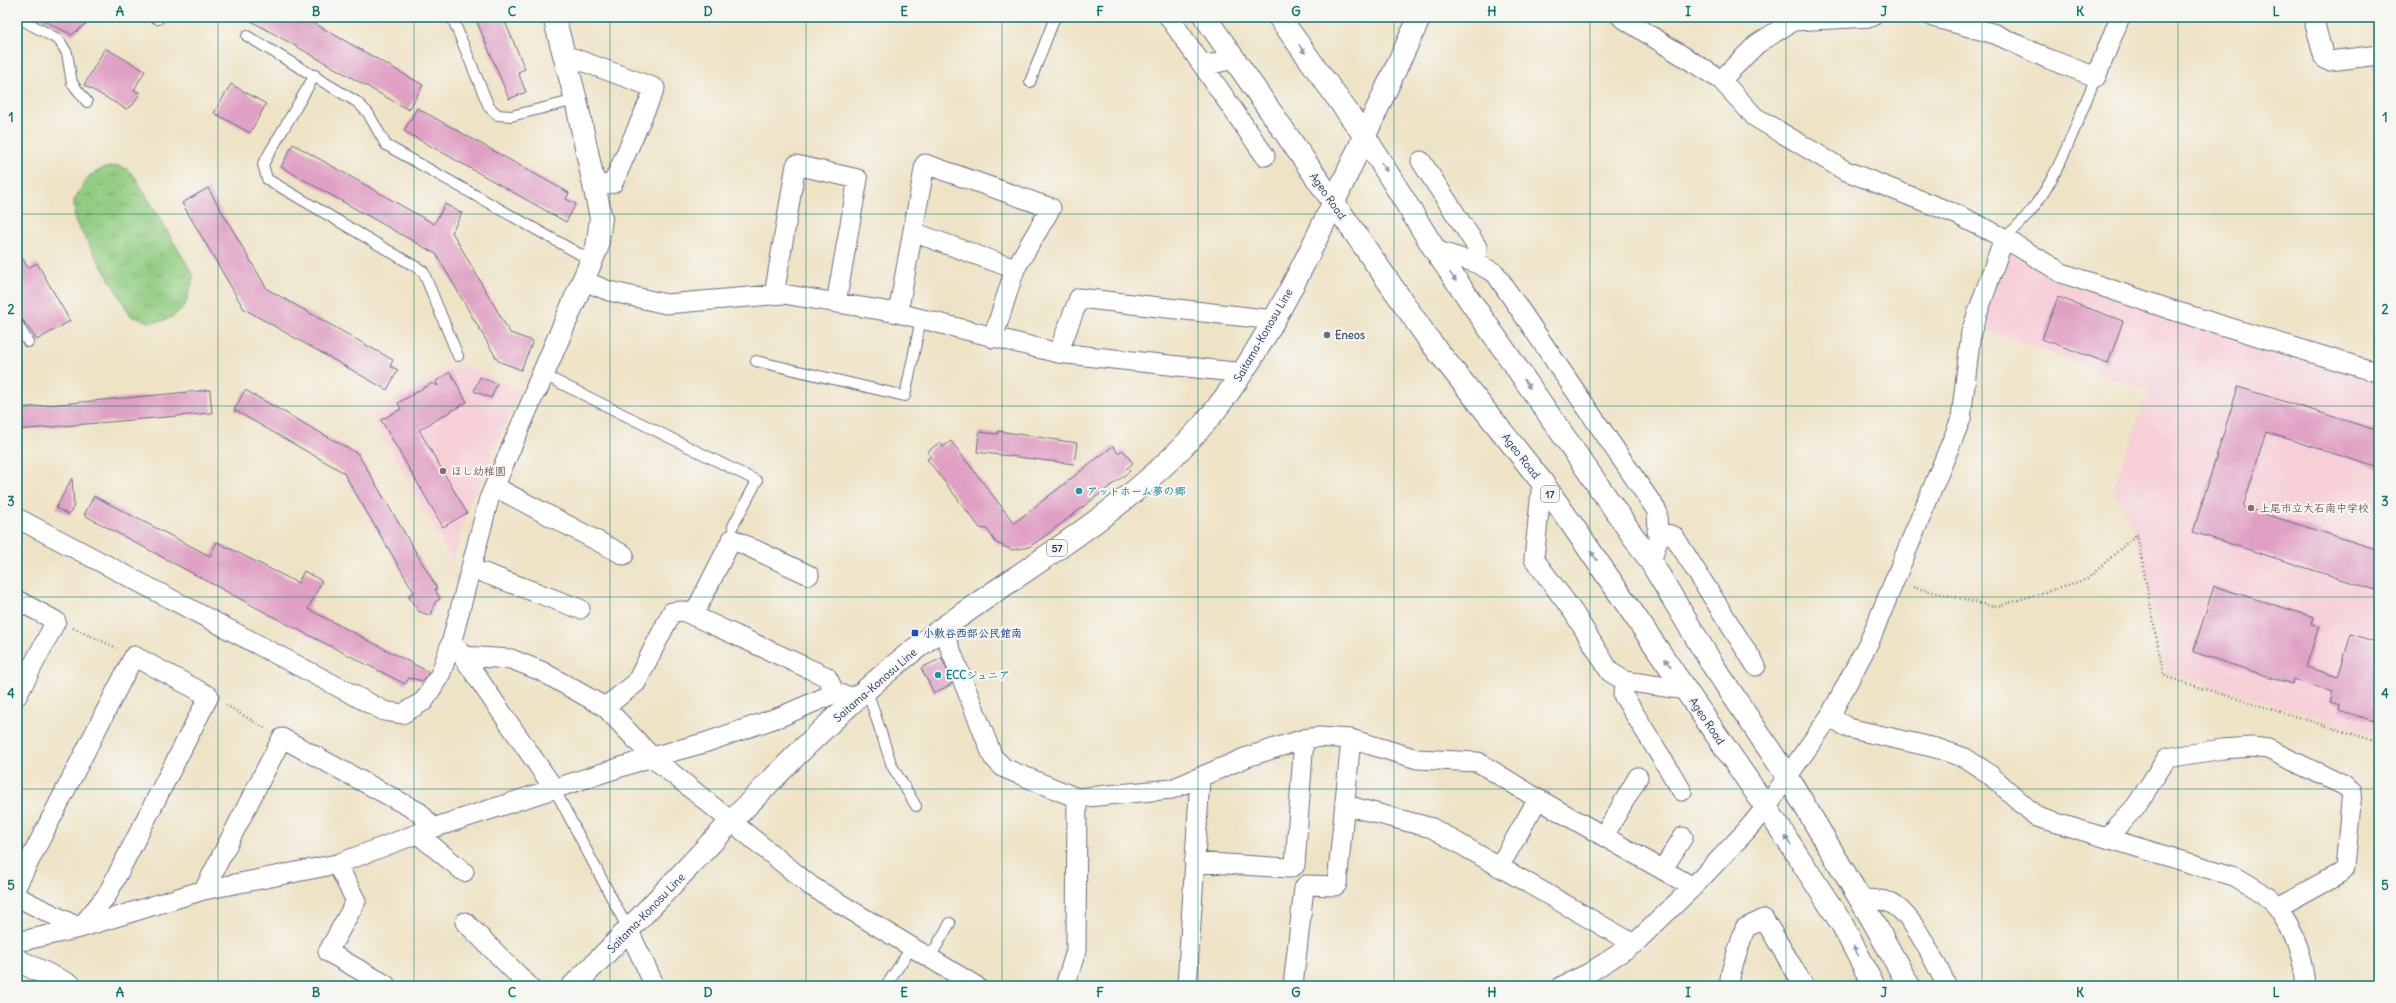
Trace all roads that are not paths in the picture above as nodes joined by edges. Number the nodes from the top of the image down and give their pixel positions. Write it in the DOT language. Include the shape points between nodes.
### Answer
graph roads {
  1 [pos="17,17"];
  2 [pos="452,17"];
  3 [pos="554,17"];
  4 [pos="1055,17"];
  5 [pos="1169,17"];
  6 [pos="1205,17"];
  7 [pos="1279,17"];
  8 [pos="1420,17"];
  9 [pos="1621,17"];
  10 [pos="1872,17"];
  11 [pos="1933,17"];
  12 [pos="2120,17"];
  13 [pos="2313,17"];
  14 [pos="247,36"];
  15 [pos="565,55"];
  16 [pos="2379,55"];
  17 [pos="1234,59"];
  18 [pos="1203,66"];
  19 [pos="315,75"];
  20 [pos="2096,77"];
  21 [pos="1721,80"];
  22 [pos="1030,82"];
  23 [pos="576,100"];
  24 [pos="87,102"];
  25 [pos="1364,135"];
  26 [pos="1265,156"];
  27 [pos="1421,161"];
  28 [pos="594,186"];
  29 [pos="1334,204"];
  30 [pos="913,232"];
  31 [pos="2004,238"];
  32 [pos="1435,250"];
  33 [pos="592,261"];
  34 [pos="1476,263"];
  35 [pos="1015,269"];
  36 [pos="584,281"];
  37 [pos="774,295"];
  38 [pos="836,303"];
  39 [pos="898,313"];
  40 [pos="920,319"];
  41 [pos="1274,320"];
  42 [pos="17,323"];
  43 [pos="993,338"];
  44 [pos="28,342"];
  45 [pos="1058,353"];
  46 [pos="458,356"];
  47 [pos="756,361"];
  48 [pos="1243,373"];
  49 [pos="2379,373"];
  50 [pos="540,381"];
  51 [pos="1542,482"];
  52 [pos="495,487"];
  53 [pos="17,518"];
  54 [pos="733,526"];
  55 [pos="1657,531"];
  56 [pos="624,554"];
  57 [pos="1651,562"];
  58 [pos="471,568"];
  59 [pos="809,575"];
  60 [pos="17,600"];
  61 [pos="580,609"];
  62 [pos="692,616"];
  63 [pos="942,628"];
  64 [pos="452,640"];
  65 [pos="462,656"];
  66 [pos="1756,666"];
  67 [pos="1625,681"];
  68 [pos="1686,690"];
  69 [pos="835,693"];
  70 [pos="862,694"];
  71 [pos="17,696"];
  72 [pos="605,707"];
  73 [pos="1830,716"];
  74 [pos="1304,738"];
  75 [pos="1351,739"];
  76 [pos="652,757"];
  77 [pos="1787,776"];
  78 [pos="1638,777"];
  79 [pos="1200,779"];
  80 [pos="555,790"];
  81 [pos="1682,791"];
  82 [pos="1077,798"];
  83 [pos="1538,799"];
  84 [pos="1345,805"];
  85 [pos="916,806"];
  86 [pos="1766,807"];
  87 [pos="732,823"];
  88 [pos="426,831"];
  89 [pos="1604,836"];
  90 [pos="1683,838"];
  91 [pos="2108,838"];
  92 [pos="1194,862"];
  93 [pos="337,864"];
  94 [pos="1499,867"];
  95 [pos="1663,869"];
  96 [pos="464,872"];
  97 [pos="17,885"];
  98 [pos="1693,887"];
  99 [pos="204,890"];
  100 [pos="17,897"];
  101 [pos="1860,899"];
  102 [pos="2278,907"];
  103 [pos="465,922"];
  104 [pos="950,923"];
  105 [pos="80,928"];
  106 [pos="628,931"];
  107 [pos="17,942"];
  108 [pos="1634,944"];
  109 [pos="911,948"];
  110 [pos="929,959"];
  111 [pos="17,960"];
  112 [pos="386,985"];
  113 [pos="71,986"];
  114 [pos="529,986"];
  115 [pos="573,986"];
  116 [pos="656,986"];
  117 [pos="886,986"];
  118 [pos="976,986"];
  119 [pos="1065,986"];
  120 [pos="1187,986"];
  121 [pos="1293,986"];
  122 [pos="1562,986"];
  123 [pos="1729,986"];
  124 [pos="1804,986"];
  125 [pos="1874,986"];
  126 [pos="1910,986"];
  127 [pos="1947,986"];
  128 [pos="2306,986"];
  1 -- 24 [label="lane" via="59,40 68,53 72,83"];
  2 -- 23 [label="lane" via="489,107 498,115 511,116"];
  3 -- 15 [label="main road"];
  4 -- 22 [label="lane"];
  5 -- 18 [label="street"];
  6 -- 17 [label="main road, Ageo Road / 17"];
  7 -- 25 [label="main road, one-way"];
  8 -- 25 [label="main road, Saitama-Konosu Line / 57"];
  9 -- 21 [label="street"];
  10 -- 21 [label="street" via="1793,21 1757,44"];
  11 -- 20 [label="street" via="1995,34 2046,58"];
  12 -- 20 [label="street"];
  13 -- 16 [label="street" via="2324,58 2329,61"];
  14 -- 19 [label="lane"];
  15 -- 23 [label="main road"];
  15 -- 28 [label="street" via="655,88 613,183"];
  17 -- 18 [label="street"];
  17 -- 29 [label="main road, Ageo Road / 17"];
  18 -- 26 [label="street"];
  19 -- 33 [label="lane" via="344,92 368,113 386,146"];
  19 -- 46 [label="lane" via="263,164 267,179 423,270"];
  20 -- 31 [label="lane" via="2060,162 2042,195 2019,226"];
  21 -- 31 [label="street" via="1755,117 1844,170 1958,215"];
  23 -- 28 [label="main road"];
  25 -- 29 [label="main road, Saitama-Konosu Line / 57"];
  25 -- 32 [label="main road, one-way"];
  27 -- 34 [label="street" via="1477,247"];
  28 -- 33 [label="main road" via="601,218 597,248"];
  29 -- 41 [label="main road, Saitama-Konosu Line / 57"];
  29 -- 51 [label="main road, Ageo Road / 17" via="1429,340"];
  30 -- 35 [label="street"];
  30 -- 35 [label="street" via="925,164 1051,208"];
  30 -- 39 [label="street"];
  31 -- 49 [label="street" via="2062,273 2175,311"];
  31 -- 73 [label="street" via="1971,332 1961,419 1870,640"];
  32 -- 34 [label="street"];
  32 -- 57 [label="main road, one-way"];
  33 -- 36 [label="main road"];
  34 -- 55 [label="street" via="1495,273 1657,511"];
  35 -- 43 [label="street"];
  36 -- 37 [label="street" via="609,291 666,304"];
  36 -- 50 [label="main road"];
  37 -- 38 [label="street" via="783,294"];
  37 -- 38 [label="street" via="796,165 858,179"];
  38 -- 39 [label="street"];
  39 -- 40 [label="street"];
  40 -- 43 [label="street"];
  40 -- 47 [label="lane" via="905,396"];
  41 -- 45 [label="street" via="1079,298"];
  41 -- 48 [label="main road, Saitama-Konosu Line / 57"];
  42 -- 44 [label="lane"];
  43 -- 45 [label="street"];
  45 -- 48 [label="street"];
  48 -- 63 [label="main road, Saitama-Konosu Line / 57" via="1212,414 1162,469 1108,512"];
  50 -- 52 [label="street"];
  50 -- 54 [label="lane" via="757,481"];
  51 -- 67 [label="street" via="1534,559 1574,613 1610,672"];
  68 -- 51 [label="main road, Ageo Road / 17, one-way"];
  52 -- 56 [label="street"];
  52 -- 58 [label="street" via="489,499"];
  53 -- 64 [label="street" via="384,711 402,714 424,701 441,673"];
  55 -- 57 [label="street" via="1658,540"];
  55 -- 66 [label="street" via="1674,536"];
  57 -- 77 [label="main road" via="1712,664"];
  58 -- 61 [label="street"];
  58 -- 64 [label="street"];
  59 -- 62 [label="street" via="732,539"];
  60 -- 71 [label="street" via="56,621"];
  62 -- 69 [label="street" via="827,677"];
  62 -- 72 [label="street" via="683,611 672,612 636,683"];
  63 -- 70 [label="main road, Saitama-Konosu Line / 57"];
  63 -- 82 [label="street" via="997,763 1010,771"];
  64 -- 65 [label="street"];
  65 -- 72 [label="street" via="510,659 541,671"];
  65 -- 80 [label="street"];
  67 -- 68 [label="street"];
  67 -- 81 [label="street" via="1623,695"];
  68 -- 86 [label="main road, Ageo Road / 17"];
  69 -- 70 [label="street"];
  69 -- 76 [label="street" via="774,719 704,743"];
  70 -- 85 [label="lane" via="892,766"];
  70 -- 87 [label="main road, Saitama-Konosu Line / 57"];
  72 -- 76 [label="street"];
  73 -- 77 [label="street"];
  73 -- 91 [label="street" via="1848,728 1936,748 1965,758 1988,773 2037,817"];
  74 -- 75 [label="street"];
  74 -- 79 [label="street" via="1247,757"];
  74 -- 92 [label="street" via="1294,865 1290,868"];
  75 -- 83 [label="street" via="1417,759 1478,762"];
  75 -- 84 [label="street"];
  76 -- 80 [label="street"];
  76 -- 87 [label="street"];
  77 -- 86 [label="street"];
  77 -- 101 [label="main road"];
  78 -- 89 [label="street"];
  79 -- 82 [label="street" via="1161,791"];
  79 -- 92 [label="street"];
  80 -- 88 [label="street"];
  80 -- 106 [label="lane"];
  82 -- 119 [label="street" via="1076,951"];
  83 -- 89 [label="street"];
  83 -- 94 [label="street"];
  84 -- 94 [label="street" via="1432,828"];
  84 -- 121 [label="street" via="1337,884 1306,884 1304,888"];
  86 -- 98 [label="street" via="1748,830"];
  125 -- 86 [label="main road, Ageo Road / 17, one-way" via="1842,924"];
  87 -- 106 [label="main road, Saitama-Konosu Line / 57"];
  87 -- 109 [label="street" via="811,886"];
  88 -- 93 [label="street"];
  88 -- 96 [label="street"];
  88 -- 99 [label="street" via="419,812 282,738"];
  89 -- 95 [label="street"];
  90 -- 95 [label="street"];
  91 -- 102 [label="street" via="2236,877"];
  91 -- 102 [label="street" via="2136,806 2167,758 2222,749 2268,749 2343,785 2352,792 2345,868"];
  92 -- 120 [label="street"];
  93 -- 99 [label="street"];
  93 -- 112 [label="street" via="356,901 328,952"];
  94 -- 108 [label="street"];
  95 -- 98 [label="street"];
  97 -- 105 [label="street" via="134,656 209,696 107,895"];
  98 -- 108 [label="street"];
  99 -- 105 [label="street"];
  100 -- 105 [label="street"];
  101 -- 126 [label="main road"];
  101 -- 127 [label="street" via="1884,900 1898,906 1912,923"];
  102 -- 128 [label="street" via="2302,959"];
  103 -- 114 [label="street"];
  104 -- 110 [label="lane"];
  105 -- 107 [label="street"];
  106 -- 115 [label="main road, Saitama-Konosu Line / 57"];
  106 -- 116 [label="street"];
  108 -- 122 [label="street" via="1589,973"];
  109 -- 110 [label="street"];
  109 -- 117 [label="lane"];
  110 -- 118 [label="street"];
  111 -- 113 [label="main road"];
  123 -- 124 [label="street" via="1730,972 1745,928 1764,919"];
}
